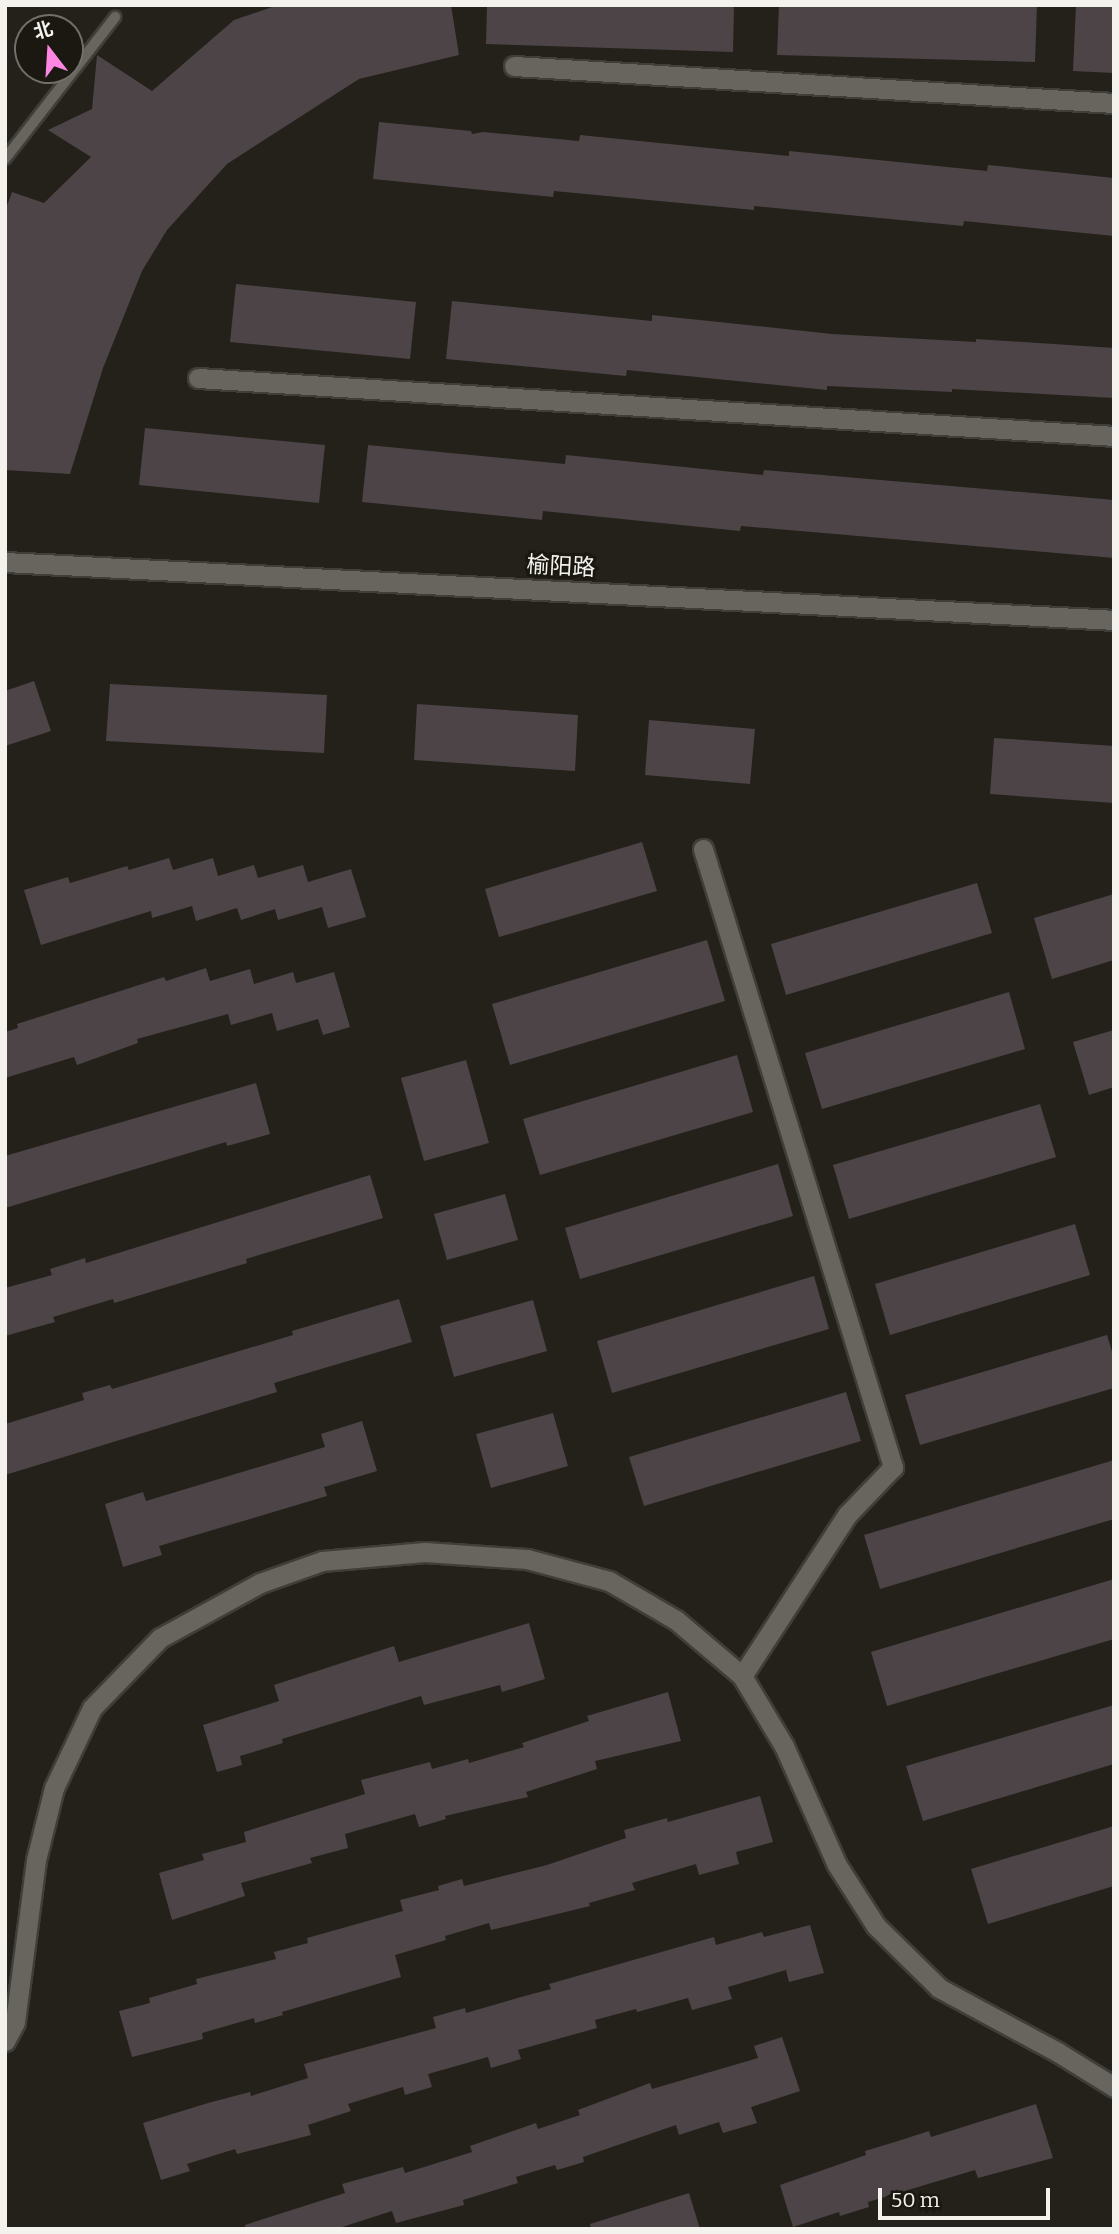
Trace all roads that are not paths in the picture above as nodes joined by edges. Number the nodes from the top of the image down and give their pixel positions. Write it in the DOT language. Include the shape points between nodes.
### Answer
graph roads {
  1 [pos="115,17"];
  2 [pos="514,66"];
  3 [pos="1114,103"];
  4 [pos="5,159"];
  5 [pos="198,378"];
  6 [pos="1114,436"];
  7 [pos="5,562"];
  8 [pos="1114,620"];
  9 [pos="703,849"];
  10 [pos="742,1676"];
  11 [pos="5,2041"];
  12 [pos="1114,2087"];
  1 -- 4 [label="lane"];
  2 -- 3 [label="street"];
  5 -- 6 [label="street"];
  7 -- 8 [label="street, 榆阳路"];
  9 -- 10 [label="street" via="893,1467 847,1515"];
  10 -- 11 [label="street" via="676,1620 609,1581 527,1559 425,1552 322,1561 260,1583 160,1638 92,1709 54,1788 36,1860 15,2022"];
  10 -- 12 [label="street" via="784,1746 837,1865 876,1926 939,1988"];
}
